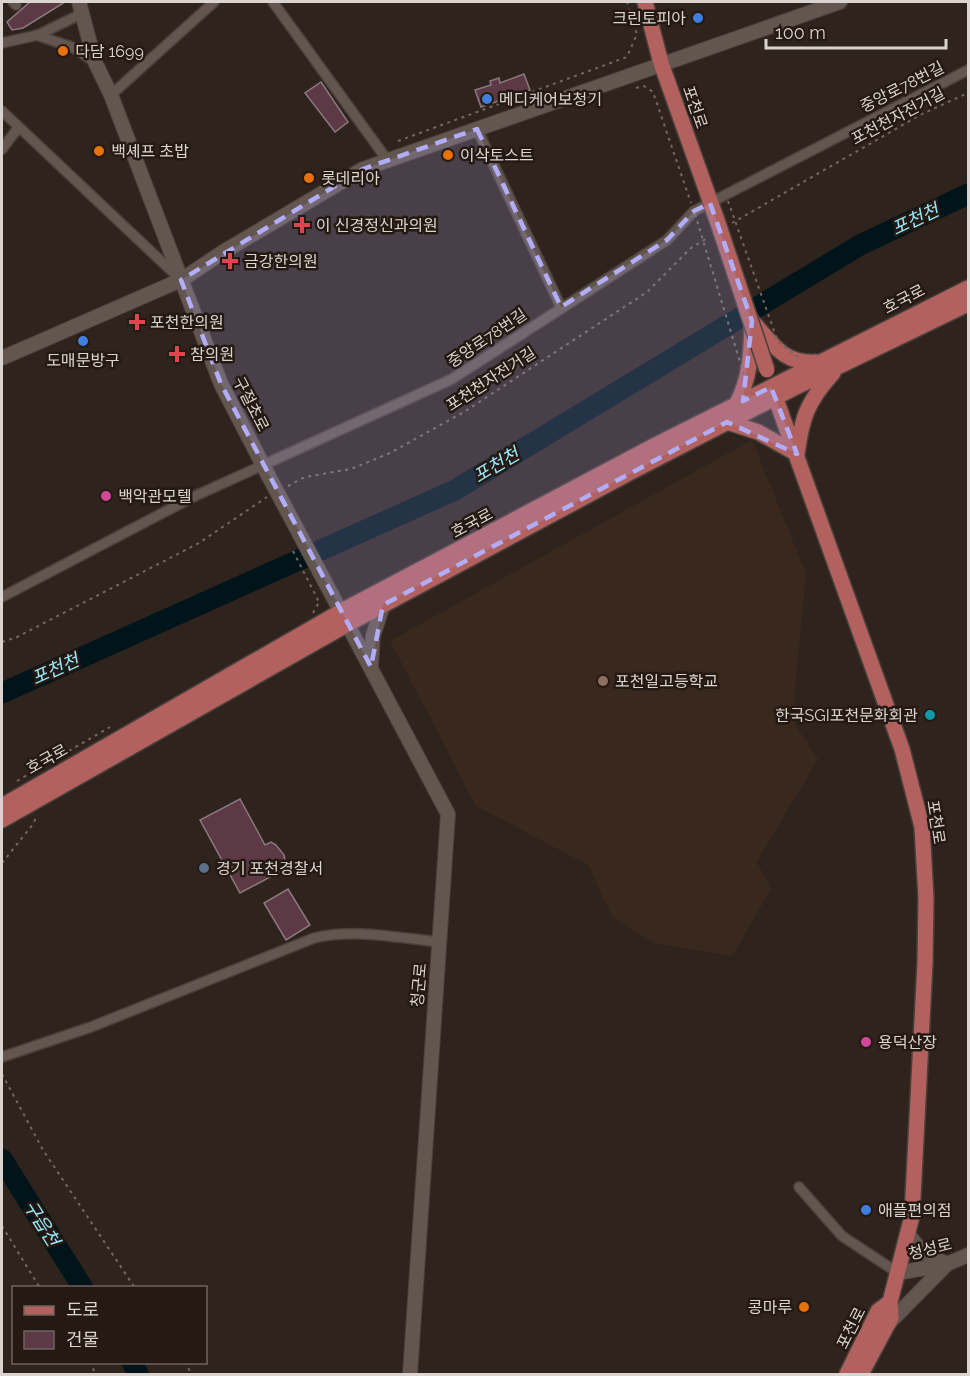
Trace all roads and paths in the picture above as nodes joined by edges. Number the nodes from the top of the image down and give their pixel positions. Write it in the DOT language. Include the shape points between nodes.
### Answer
graph roads {
  1 [pos="214,2"];
  2 [pos="273,2"];
  3 [pos="627,2"];
  4 [pos="645,2"];
  5 [pos="840,2"];
  6 [pos="81,7"];
  7 [pos="36,35"];
  8 [pos="2,43"];
  9 [pos="95,62"];
  10 [pos="661,63"];
  11 [pos="969,70"];
  12 [pos="634,88"];
  13 [pos="969,93"];
  14 [pos="111,95"];
  15 [pos="2,111"];
  16 [pos="18,128"];
  17 [pos="477,129"];
  18 [pos="398,141"];
  19 [pos="2,149"];
  20 [pos="388,161"];
  21 [pos="728,201"];
  22 [pos="710,202"];
  23 [pos="694,213"];
  24 [pos="723,224"];
  25 [pos="710,237"];
  26 [pos="181,280"];
  27 [pos="969,288"];
  28 [pos="969,304"];
  29 [pos="561,307"];
  30 [pos="752,321"];
  31 [pos="2,356"];
  32 [pos="798,357"];
  33 [pos="820,362"];
  34 [pos="838,367"];
  35 [pos="745,380"];
  36 [pos="774,392"];
  37 [pos="735,405"];
  38 [pos="728,422"];
  39 [pos="797,454"];
  40 [pos="266,471"];
  41 [pos="286,487"];
  42 [pos="277,492"];
  43 [pos="2,597"];
  44 [pos="326,599"];
  45 [pos="383,605"];
  46 [pos="311,616"];
  47 [pos="344,618"];
  48 [pos="2,642"];
  49 [pos="371,668"];
  50 [pos="42,796"];
  51 [pos="23,800"];
  52 [pos="2,806"];
  53 [pos="2,820"];
  54 [pos="2,863"];
  55 [pos="440,942"];
  56 [pos="2,1057"];
  57 [pos="2,1074"];
  58 [pos="799,1187"];
  59 [pos="2,1226"];
  60 [pos="909,1233"];
  61 [pos="969,1255"];
  62 [pos="947,1264"];
  63 [pos="898,1273"];
  64 [pos="39,1286"];
  65 [pos="134,1286"];
  66 [pos="890,1302"];
  67 [pos="888,1324"];
  68 [pos="410,1374"];
  69 [pos="847,1374"];
  70 [pos="861,1374"];
  1 -- 14 [label="street"];
  2 -- 20 [label="street"];
  3 -- 18 [label="path" via="637,34 627,57"];
  4 -- 10 [label="main road, 포천로"];
  5 -- 10 [label="street"];
  6 -- 7 [label="street"];
  6 -- 9 [label="street, 구절초로"];
  7 -- 8 [label="street"];
  7 -- 9 [label="street" via="72,47"];
  9 -- 14 [label="street, 구절초로"];
  10 -- 17 [label="street"];
  10 -- 22 [label="main road, 포천로"];
  11 -- 22 [label="street, 중앙로78번길"];
  12 -- 23 [label="path" via="644,86 652,92"];
  13 -- 24 [label="path, 포천천자전거길" via="910,121"];
  14 -- 26 [label="street, 구절초로"];
  15 -- 16 [label="street"];
  16 -- 19 [label="street"];
  16 -- 26 [label="street"];
  17 -- 20 [label="street"];
  17 -- 29 [label="street"];
  20 -- 26 [label="street" via="363,170"];
  21 -- 32 [label="path, bridge" via="778,342"];
  22 -- 23 [label="street, 중앙로78번길"];
  22 -- 24 [label="main road, 포천로"];
  23 -- 29 [label="street, 중앙로78번길" via="667,240"];
  23 -- 35 [label="path, bridge"];
  24 -- 30 [label="main road, 포천로, bridge"];
  25 -- 41 [label="path, 포천천자전거길" via="691,248 648,292 464,412 390,453 351,469 305,477"];
  26 -- 31 [label="street"];
  26 -- 40 [label="street, 구절초로" via="222,384"];
  27 -- 33 [label="main road, 호국로"];
  28 -- 34 [label="main road, 호국로"];
  29 -- 40 [label="street, 중앙로78번길" via="453,379"];
  30 -- 33 [label="main road" via="781,353 798,363"];
  30 -- 35 [label="main road, bridge" via="751,364"];
  30 -- 36 [label="main road, 포천로, bridge"];
  33 -- 36 [label="main road, 호국로"];
  34 -- 36 [label="main road, 호국로"];
  34 -- 39 [label="main road" via="801,419"];
  35 -- 37 [label="main road"];
  36 -- 37 [label="main road, 호국로"];
  36 -- 38 [label="main road, 호국로"];
  36 -- 39 [label="main road, 포천로"];
  37 -- 47 [label="main road, 호국로"];
  38 -- 39 [label="main road" via="758,432"];
  38 -- 45 [label="main road, 호국로"];
  39 -- 60 [label="main road, 포천로" via="902,749 922,827 925,963"];
  40 -- 43 [label="street, 중앙로78번길" via="186,501"];
  40 -- 44 [label="street, 구절초로, bridge"];
  42 -- 48 [label="path" via="199,543"];
  44 -- 46 [label="path"];
  44 -- 47 [label="street"];
  45 -- 47 [label="main road, 호국로"];
  45 -- 49 [label="street" via="373,636"];
  47 -- 49 [label="street, 청군로"];
  47 -- 50 [label="main road, 호국로"];
  47 -- 51 [label="main road, 호국로"];
  49 -- 55 [label="street, 청군로" via="448,814"];
  50 -- 51 [label="main road, 호국로"];
  50 -- 54 [label="path" via="34,823"];
  51 -- 52 [label="main road, 호국로"];
  51 -- 53 [label="main road, 호국로"];
  55 -- 56 [label="street" via="332,933 91,1027"];
  55 -- 68 [label="street, 청군로"];
  57 -- 65 [label="path" via="44,1150"];
  58 -- 63 [label="street" via="843,1236"];
  59 -- 64 [label="path"];
  60 -- 62 [label="street" via="922,1252"];
  60 -- 63 [label="main road, 포천로"];
  61 -- 62 [label="street, 청성로"];
  62 -- 63 [label="street, 청성로"];
  62 -- 67 [label="street"];
  63 -- 66 [label="main road, 포천로"];
  66 -- 67 [label="main road, 포천로"];
  66 -- 69 [label="main road, 포천로" via="878,1311"];
  67 -- 70 [label="main road, 포천로"];
}
